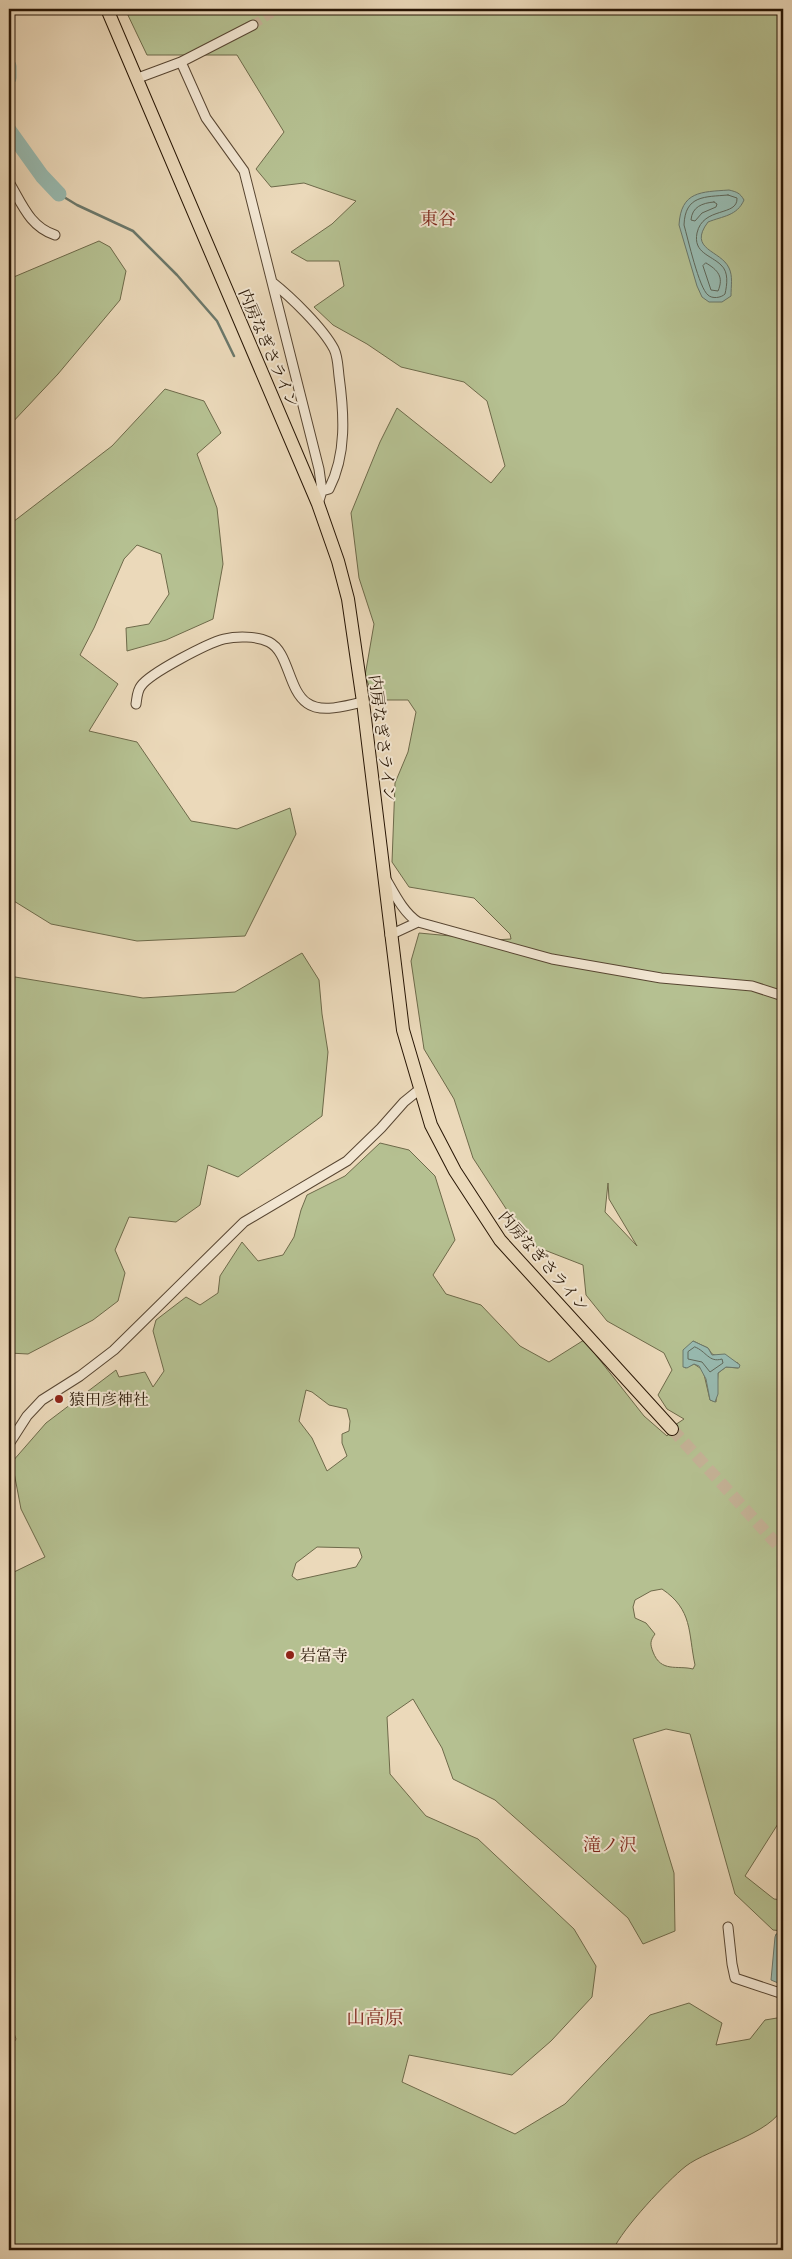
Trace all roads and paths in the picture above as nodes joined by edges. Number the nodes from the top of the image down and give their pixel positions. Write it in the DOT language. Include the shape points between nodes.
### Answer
graph roads {
  1 [pos="107,9"];
  2 [pos="253,24"];
  3 [pos="181,62"];
  4 [pos="138,78"];
  5 [pos="9,182"];
  6 [pos="56,235"];
  7 [pos="272,282"];
  8 [pos="322,491"];
  9 [pos="318,504"];
  10 [pos="363,702"];
  11 [pos="136,704"];
  12 [pos="383,875"];
  13 [pos="418,922"];
  14 [pos="390,935"];
  15 [pos="783,996"];
  16 [pos="420,1089"];
  17 [pos="672,1429"];
  18 [pos="9,1444"];
  19 [pos="728,1927"];
  20 [pos="783,1994"];
  1 -- 4 [label="highway, 内房なぎさライン"];
  2 -- 3 [label="street"];
  3 -- 4 [label="street"];
  3 -- 7 [label="street" via="206,118 244,171"];
  4 -- 9 [label="highway, 内房なぎさライン"];
  5 -- 6 [label="street" via="35,225"];
  7 -- 8 [label="street"];
  7 -- 8 [label="street" via="286,293 336,351 344,418 335,477 329,489"];
  8 -- 9 [label="street"];
  9 -- 10 [label="highway, 内房なぎさライン" via="348,599"];
  10 -- 11 [label="street" via="326,708 307,704 298,693 277,649 269,642 240,637 222,640 160,670 141,685"];
  10 -- 12 [label="highway, 内房なぎさライン"];
  12 -- 13 [label="street" via="403,907"];
  12 -- 14 [label="highway, 内房なぎさライン"];
  13 -- 14 [label="street"];
  13 -- 15 [label="street" via="552,959 661,978 752,986"];
  14 -- 16 [label="highway, 内房なぎさライン" via="403,1030"];
  16 -- 17 [label="highway, 内房なぎさライン" via="431,1125 455,1171 500,1240"];
  16 -- 18 [label="street" via="347,1161 244,1222 114,1350 42,1400"];
  19 -- 20 [label="street" via="735,1978"];
}
